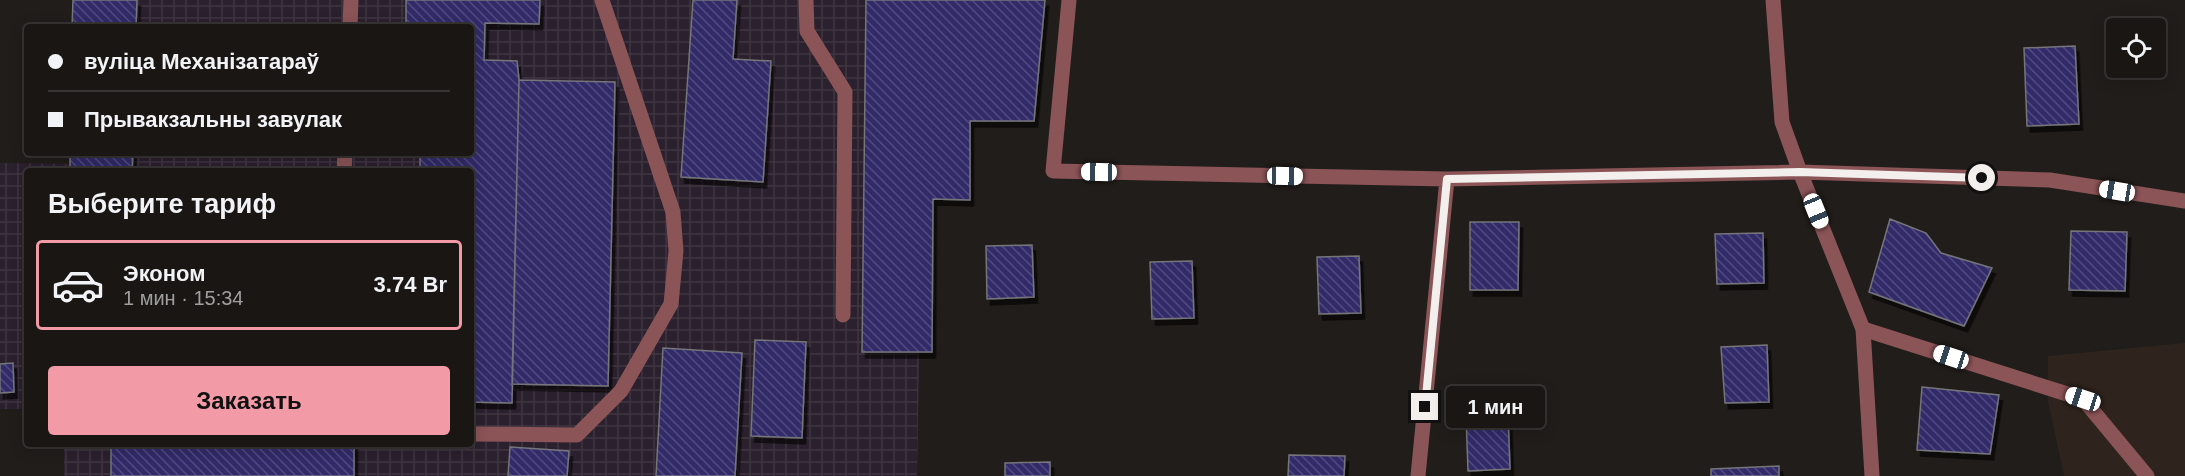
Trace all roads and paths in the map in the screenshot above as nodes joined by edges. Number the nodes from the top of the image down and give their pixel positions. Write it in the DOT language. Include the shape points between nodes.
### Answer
graph roads {
  1 [pos="351,0"];
  2 [pos="602,0"];
  3 [pos="806,0"];
  4 [pos="1069,0"];
  5 [pos="1773,0"];
  6 [pos="350,24"];
  7 [pos="1800,172"];
  8 [pos="1447,179"];
  9 [pos="2185,201"];
  10 [pos="843,315"];
  11 [pos="1863,329"];
  12 [pos="474,434"];
  13 [pos="1418,476"];
  14 [pos="1872,476"];
  15 [pos="2147,476"];
  1 -- 6 [label="street"];
  2 -- 12 [label="street" via="673,212 676,251 671,304 621,391 577,435"];
  3 -- 10 [label="street" via="807,31 845,92"];
  4 -- 8 [label="street" via="1053,171"];
  5 -- 7 [label="street" via="1782,122"];
  7 -- 8 [label="street"];
  7 -- 9 [label="street" via="2050,180"];
  7 -- 11 [label="street"];
  8 -- 13 [label="street"];
  11 -- 14 [label="street"];
  11 -- 15 [label="street" via="2083,399"];
}
